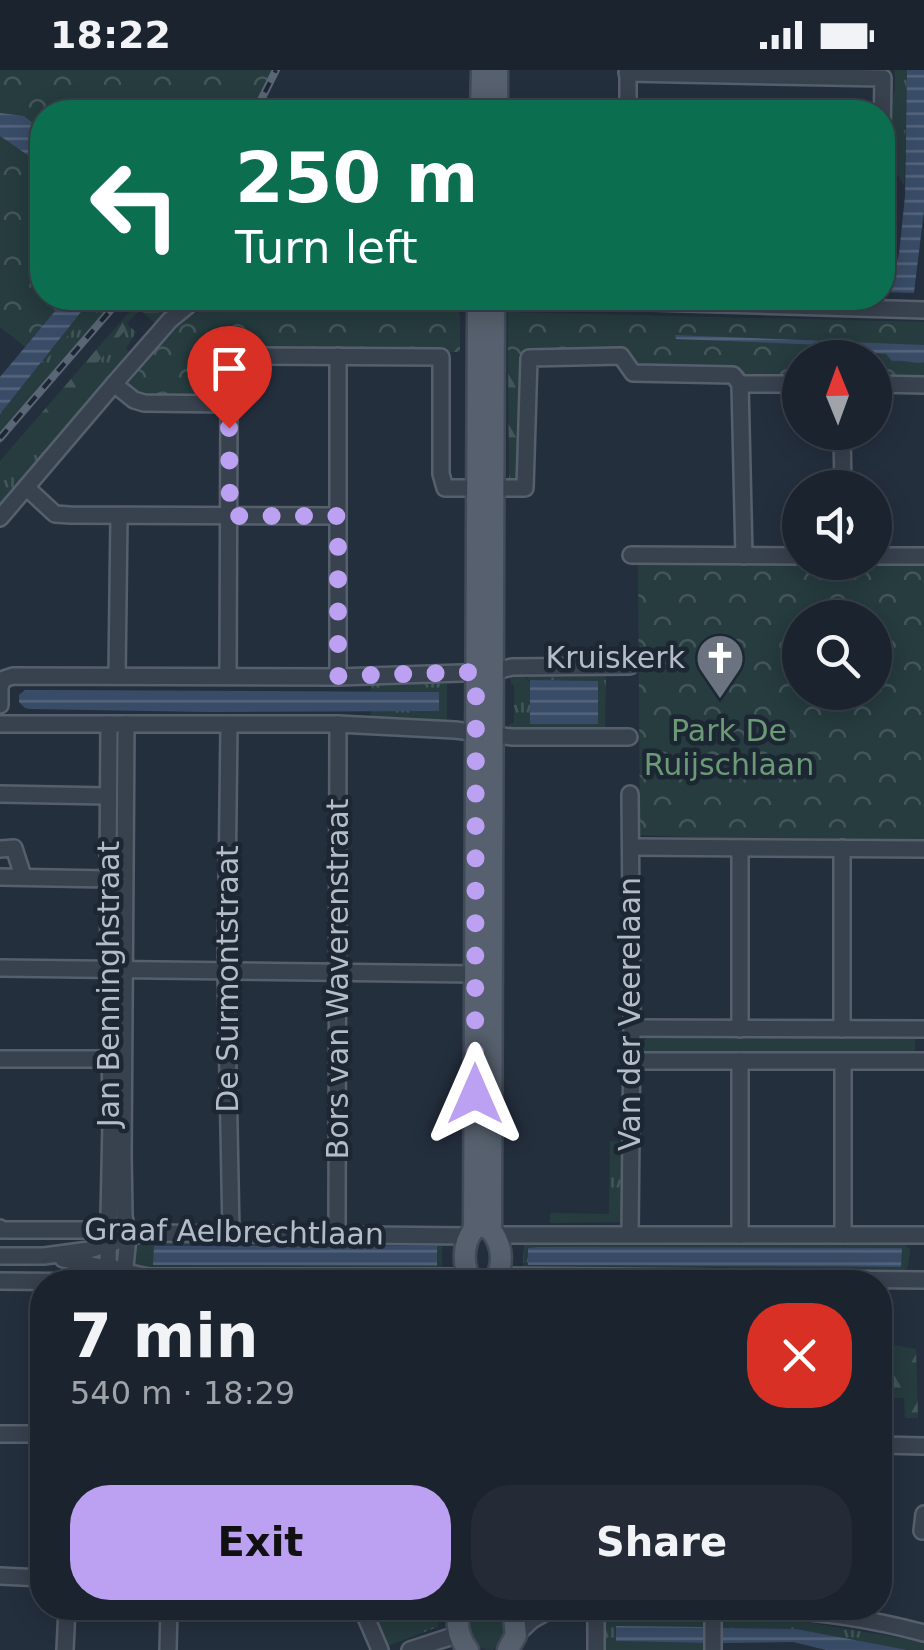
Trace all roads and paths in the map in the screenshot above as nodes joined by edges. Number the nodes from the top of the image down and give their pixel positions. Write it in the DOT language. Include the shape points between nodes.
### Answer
graph roads {
  1 [pos="482,70"];
  2 [pos="498,70"];
  3 [pos="628,72"];
  4 [pos="481,100"];
  5 [pos="497,100"];
  6 [pos="628,100"];
  7 [pos="883,100"];
  8 [pos="895,309"];
  9 [pos="182,310"];
  10 [pos="478,310"];
  11 [pos="493,310"];
  12 [pos="924,310"];
  13 [pos="338,356"];
  14 [pos="114,384"];
  15 [pos="740,384"];
  16 [pos="782,384"];
  17 [pos="892,384"];
  18 [pos="924,385"];
  19 [pos="229,404"];
  20 [pos="27,488"];
  21 [pos="485,488"];
  22 [pos="120,516"];
  23 [pos="230,516"];
  24 [pos="338,516"];
  25 [pos="0,518"];
  26 [pos="630,555"];
  27 [pos="744,556"];
  28 [pos="782,556"];
  29 [pos="892,556"];
  30 [pos="924,556"];
  31 [pos="630,666"];
  32 [pos="484,672"];
  33 [pos="117,676"];
  34 [pos="228,676"];
  35 [pos="338,676"];
  36 [pos="0,683"];
  37 [pos="0,704"];
  38 [pos="0,724"];
  39 [pos="118,724"];
  40 [pos="338,724"];
  41 [pos="230,725"];
  42 [pos="484,734"];
  43 [pos="629,737"];
  44 [pos="0,794"];
  45 [pos="630,794"];
  46 [pos="108,796"];
  47 [pos="630,847"];
  48 [pos="0,848"];
  49 [pos="842,848"];
  50 [pos="924,848"];
  51 [pos="740,849"];
  52 [pos="22,876"];
  53 [pos="0,877"];
  54 [pos="108,879"];
  55 [pos="0,968"];
  56 [pos="117,970"];
  57 [pos="226,970"];
  58 [pos="338,974"];
  59 [pos="475,974"];
  60 [pos="632,1028"];
  61 [pos="740,1028"];
  62 [pos="842,1029"];
  63 [pos="924,1029"];
  64 [pos="0,1059"];
  65 [pos="110,1059"];
  66 [pos="632,1061"];
  67 [pos="740,1062"];
  68 [pos="843,1062"];
  69 [pos="924,1062"];
  70 [pos="0,1228"];
  71 [pos="482,1232"];
  72 [pos="231,1233"];
  73 [pos="337,1234"];
  74 [pos="630,1234"];
  75 [pos="740,1235"];
  76 [pos="843,1235"];
  77 [pos="924,1235"];
  78 [pos="108,1236"];
  79 [pos="128,1237"];
  80 [pos="0,1256"];
  81 [pos="44,1256"];
  82 [pos="106,1270"];
  83 [pos="115,1270"];
  84 [pos="124,1270"];
  85 [pos="467,1270"];
  86 [pos="498,1270"];
  87 [pos="892,1280"];
  88 [pos="924,1280"];
  89 [pos="0,1281"];
  90 [pos="30,1281"];
  91 [pos="0,1434"];
  92 [pos="30,1434"];
  93 [pos="892,1446"];
  94 [pos="924,1446"];
  95 [pos="0,1576"];
  96 [pos="30,1577"];
  97 [pos="66,1620"];
  98 [pos="169,1620"];
  99 [pos="367,1620"];
  100 [pos="513,1620"];
  101 [pos="532,1620"];
  102 [pos="596,1620"];
  103 [pos="713,1620"];
  104 [pos="863,1620"];
  105 [pos="924,1633"];
  106 [pos="463,1642"];
  107 [pos="512,1645"];
  108 [pos="420,1648"];
  109 [pos="65,1650"];
  110 [pos="168,1650"];
  111 [pos="380,1650"];
  112 [pos="596,1650"];
  113 [pos="713,1650"];
  1 -- 4 [label="main road"];
  2 -- 5 [label="main road"];
  3 -- 6 [label="street"];
  3 -- 7 [label="street" via="883,78"];
  8 -- 12 [label="street"];
  9 -- 14 [label="street"];
  10 -- 21 [label="main road"];
  11 -- 21 [label="main road"];
  13 -- 19 [label="street" via="236,356"];
  13 -- 21 [label="street" via="441,357 445,488"];
  13 -- 24 [label="street"];
  14 -- 19 [label="street" via="144,403"];
  14 -- 20 [label="street"];
  15 -- 16 [label="street"];
  15 -- 21 [label="street" via="734,375 633,373 621,356 529,358 525,488"];
  15 -- 27 [label="street"];
  17 -- 18 [label="street"];
  19 -- 23 [label="street"];
  20 -- 22 [label="street" via="55,514"];
  20 -- 25 [label="street"];
  21 -- 32 [label="main road"];
  22 -- 23 [label="street"];
  22 -- 33 [label="street"];
  23 -- 24 [label="street"];
  23 -- 34 [label="street"];
  24 -- 35 [label="street"];
  26 -- 27 [label="street"];
  27 -- 28 [label="street"];
  29 -- 30 [label="street"];
  31 -- 32 [label="street"];
  32 -- 35 [label="street"];
  32 -- 42 [label="main road"];
  33 -- 34 [label="street"];
  33 -- 36 [label="street" via="13,676"];
  34 -- 35 [label="street"];
  36 -- 37 [label="street"];
  38 -- 39 [label="street"];
  39 -- 41 [label="street"];
  39 -- 46 [label="street, Jan Benninghstraat"];
  39 -- 56 [label="street, Jan Benninghstraat"];
  40 -- 41 [label="street"];
  40 -- 42 [label="street"];
  40 -- 58 [label="street, Bors van Waverenstraat"];
  41 -- 57 [label="street, De Surmontstraat"];
  42 -- 43 [label="street"];
  42 -- 59 [label="main road"];
  42 -- 71 [label="main road"];
  44 -- 46 [label="street"];
  45 -- 47 [label="street, Van der Veerelaan"];
  46 -- 54 [label="street, Jan Benninghstraat"];
  47 -- 51 [label="street"];
  47 -- 60 [label="street, Van der Veerelaan"];
  48 -- 52 [label="street" via="14,848"];
  49 -- 50 [label="street"];
  49 -- 51 [label="street"];
  49 -- 62 [label="street"];
  51 -- 61 [label="street"];
  52 -- 53 [label="street"];
  52 -- 54 [label="street"];
  54 -- 56 [label="street, Jan Benninghstraat"];
  55 -- 56 [label="street"];
  56 -- 57 [label="street"];
  56 -- 65 [label="street, Jan Benninghstraat"];
  56 -- 79 [label="street, Jan Benninghstraat"];
  57 -- 58 [label="street"];
  57 -- 72 [label="street, De Surmontstraat"];
  58 -- 59 [label="street"];
  58 -- 73 [label="street, Bors van Waverenstraat"];
  59 -- 71 [label="main road"];
  60 -- 61 [label="street"];
  60 -- 66 [label="street, Van der Veerelaan"];
  61 -- 62 [label="street"];
  62 -- 63 [label="street"];
  64 -- 65 [label="street"];
  65 -- 78 [label="street, Jan Benninghstraat"];
  66 -- 67 [label="street"];
  66 -- 74 [label="street, Van der Veerelaan"];
  67 -- 68 [label="street"];
  67 -- 75 [label="street"];
  68 -- 69 [label="street"];
  68 -- 76 [label="street"];
  70 -- 78 [label="street, Graaf Aelbrechtlaan"];
  71 -- 73 [label="street, Graaf Aelbrechtlaan"];
  71 -- 74 [label="street, Graaf Aelbrechtlaan"];
  71 -- 85 [label="main road" via="465,1261"];
  71 -- 86 [label="main road" via="501,1249"];
  72 -- 73 [label="street, Graaf Aelbrechtlaan"];
  72 -- 79 [label="street, Graaf Aelbrechtlaan"];
  74 -- 75 [label="street, Graaf Aelbrechtlaan"];
  75 -- 76 [label="street, Graaf Aelbrechtlaan"];
  76 -- 77 [label="street, Graaf Aelbrechtlaan"];
  78 -- 79 [label="street, Graaf Aelbrechtlaan" via="118,1230"];
  78 -- 81 [label="street" via="89,1250"];
  78 -- 83 [label="street" via="108,1262"];
  79 -- 84 [label="street"];
  80 -- 81 [label="street"];
  81 -- 82 [label="street"];
  87 -- 88 [label="street"];
  89 -- 90 [label="street, Graaf Aelbrechtlaan"];
  91 -- 92 [label="street"];
  93 -- 94 [label="street"];
  95 -- 96 [label="street"];
  97 -- 109 [label="street"];
  98 -- 110 [label="street"];
  99 -- 111 [label="street"];
  100 -- 107 [label="main road"];
  101 -- 107 [label="street"];
  102 -- 112 [label="street"];
  103 -- 113 [label="street"];
  104 -- 105 [label="street"];
  106 -- 108 [label="street"];
}
